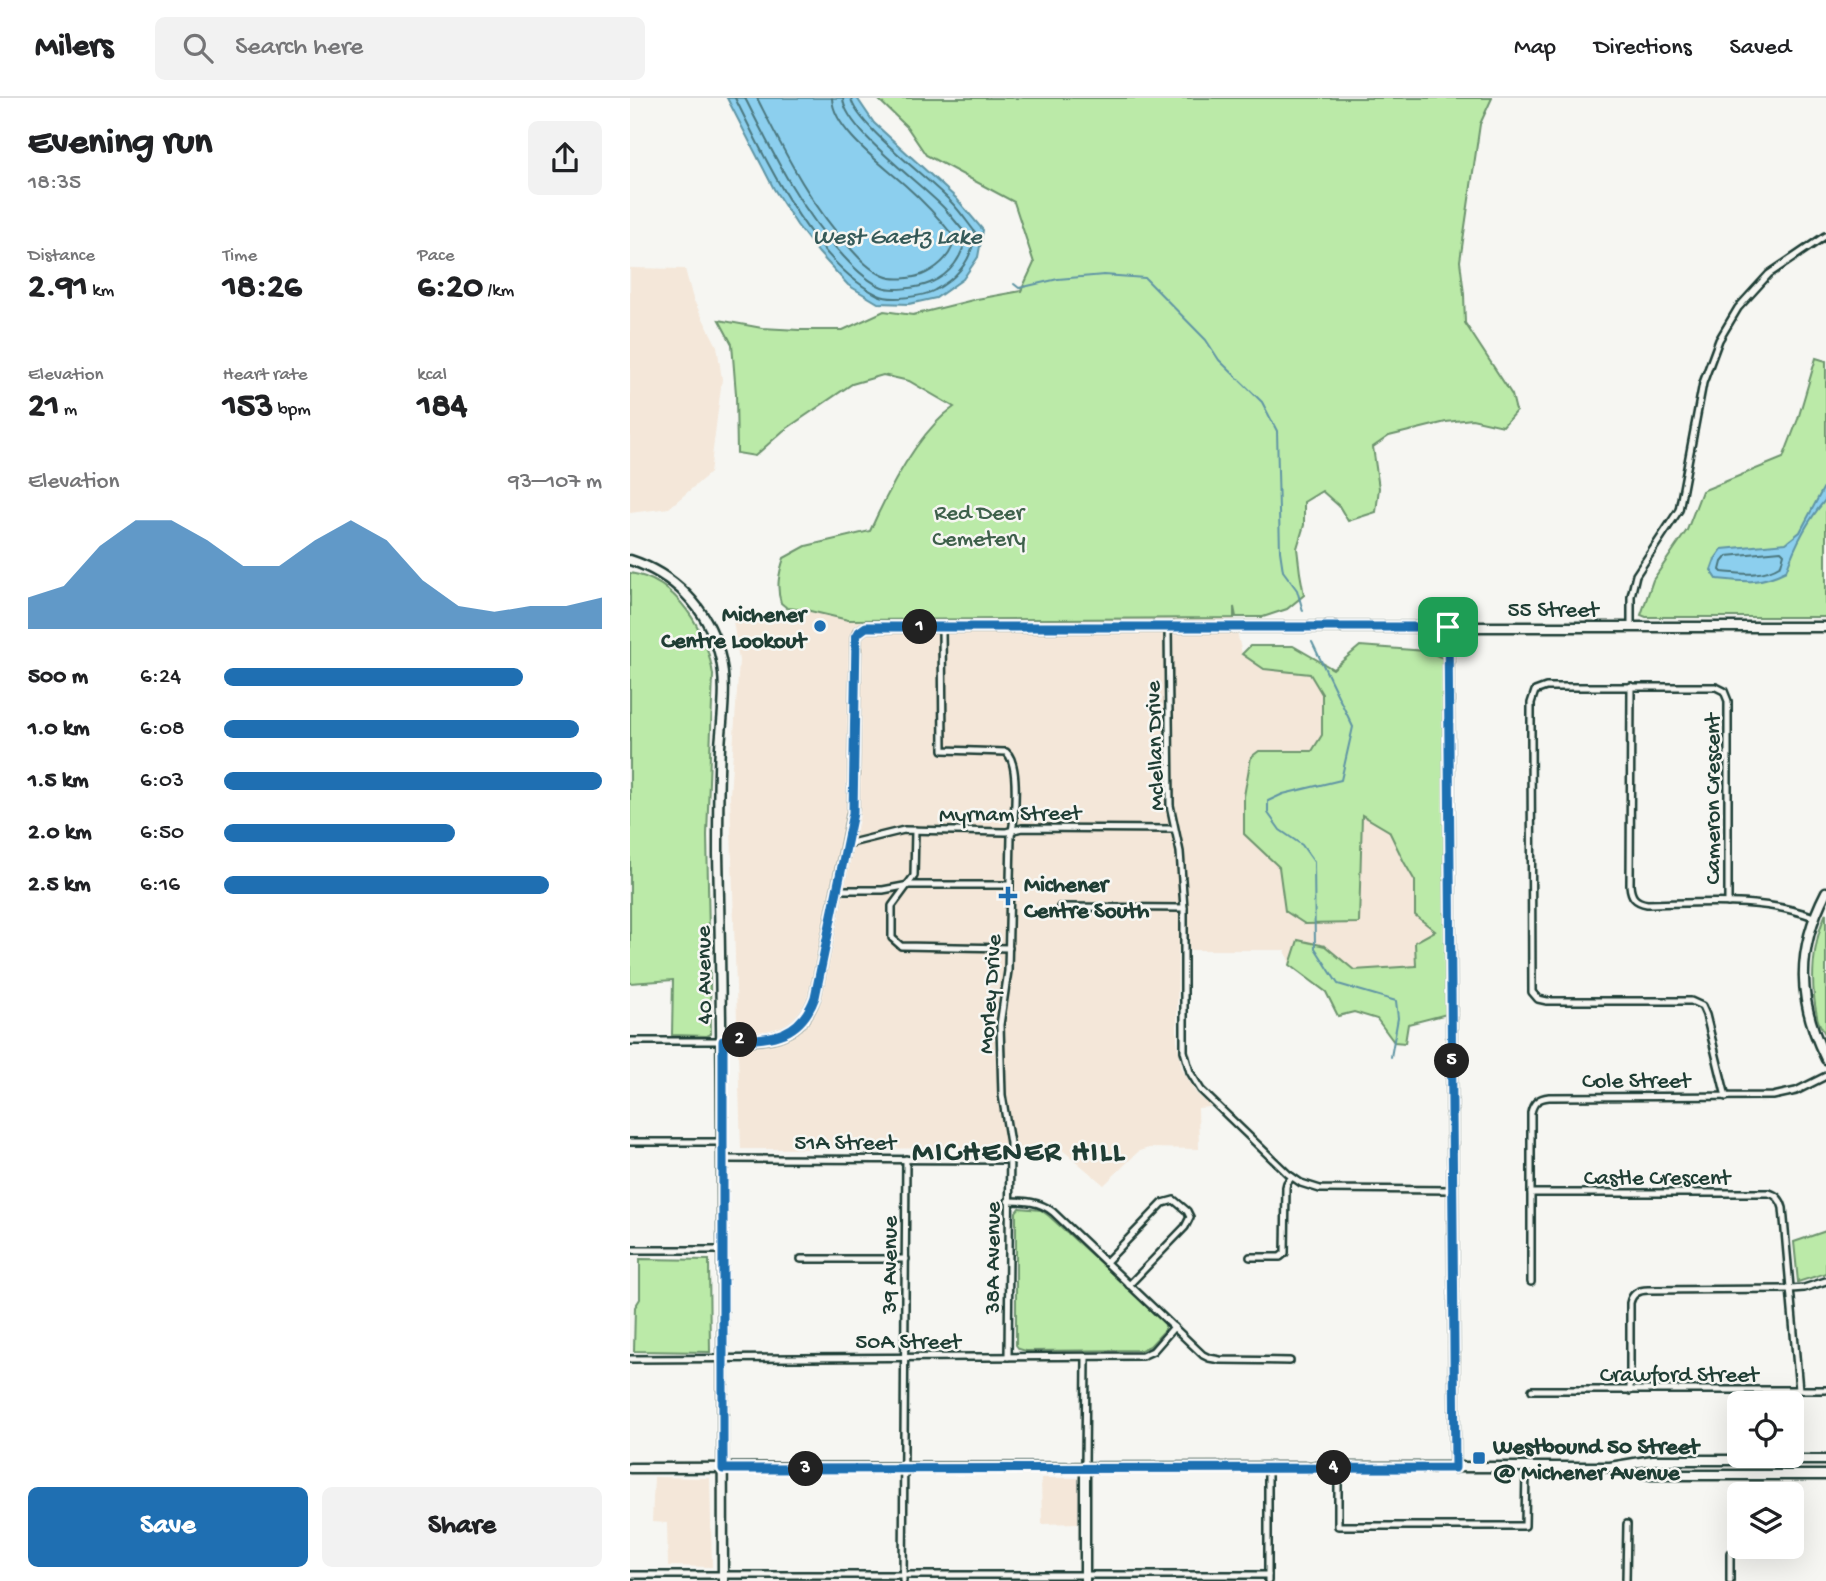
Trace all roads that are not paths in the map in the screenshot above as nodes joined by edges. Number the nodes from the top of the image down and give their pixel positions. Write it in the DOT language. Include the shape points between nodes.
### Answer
graph roads {
  1 [pos="1825,236"];
  2 [pos="630,560"];
  3 [pos="942,627"];
  4 [pos="1168,627"];
  5 [pos="1448,627"];
  6 [pos="1631,627"];
  7 [pos="1826,627"];
  8 [pos="1630,686"];
  9 [pos="1174,829"];
  10 [pos="915,830"];
  11 [pos="1013,830"];
  12 [pos="847,844"];
  13 [pos="909,885"];
  14 [pos="1010,886"];
  15 [pos="837,890"];
  16 [pos="1826,891"];
  17 [pos="1728,903"];
  18 [pos="1060,907"];
  19 [pos="1184,908"];
  20 [pos="1814,917"];
  21 [pos="1009,948"];
  22 [pos="630,1041"];
  23 [pos="723,1041"];
  24 [pos="1826,1059"];
  25 [pos="1826,1076"];
  26 [pos="1726,1097"];
  27 [pos="630,1142"];
  28 [pos="723,1142"];
  29 [pos="723,1159"];
  30 [pos="906,1159"];
  31 [pos="1008,1160"];
  32 [pos="1292,1177"];
  33 [pos="1452,1190"];
  34 [pos="1531,1193"];
  35 [pos="1008,1201"];
  36 [pos="630,1250"];
  37 [pos="723,1250"];
  38 [pos="1250,1257"];
  39 [pos="801,1259"];
  40 [pos="906,1259"];
  41 [pos="1106,1262"];
  42 [pos="1826,1281"];
  43 [pos="1531,1282"];
  44 [pos="1129,1284"];
  45 [pos="1791,1289"];
  46 [pos="1174,1327"];
  47 [pos="1008,1357"];
  48 [pos="1086,1357"];
  49 [pos="723,1358"];
  50 [pos="905,1358"];
  51 [pos="630,1359"];
  52 [pos="1290,1361"];
  53 [pos="1532,1390"];
  54 [pos="1799,1390"];
  55 [pos="1826,1390"];
  56 [pos="1630,1391"];
  57 [pos="1826,1460"];
  58 [pos="1610,1467"];
  59 [pos="630,1468"];
  60 [pos="904,1468"];
  61 [pos="1086,1468"];
  62 [pos="1268,1468"];
  63 [pos="1338,1468"];
  64 [pos="1455,1468"];
  65 [pos="1526,1468"];
  66 [pos="723,1469"];
  67 [pos="1826,1475"];
  68 [pos="1627,1524"];
  69 [pos="1730,1559"];
  70 [pos="630,1575"];
  71 [pos="723,1578"];
  72 [pos="903,1578"];
  73 [pos="1085,1578"];
  74 [pos="1268,1578"];
  75 [pos="1626,1581"];
  76 [pos="1730,1581"];
  1 -- 6 [label="street" via="1769,274 1738,308 1719,340 1703,383 1679,510 1636,575"];
  2 -- 23 [label="street, 40 Avenue" via="665,576 690,598 707,622 722,662 718,821"];
  3 -- 4 [label="street, 55 Street"];
  3 -- 11 [label="street, Morley Drive" via="943,750 1009,753 1015,770"];
  3 -- 12 [label="street, 55 Street" via="866,627 856,637 853,810"];
  4 -- 5 [label="street, 55 Street"];
  4 -- 9 [label="street, Mclellan Drive" via="1169,799"];
  5 -- 6 [label="street, 55 Street"];
  5 -- 33 [label="street"];
  6 -- 7 [label="street, 55 Street"];
  8 -- 17 [label="street, Cameron Crescent" via="1716,687 1726,693"];
  8 -- 17 [label="street, Cameron Crescent" via="1631,895 1647,904"];
  8 -- 26 [label="street, Cameron Crescent" via="1546,687 1535,691 1532,698 1531,987 1538,999 1547,1001 1699,1003"];
  9 -- 11 [label="street, Myrnam Street"];
  9 -- 19 [label="street, Mclellan Drive"];
  10 -- 11 [label="street, Myrnam Street"];
  10 -- 12 [label="street, Myrnam Street"];
  10 -- 13 [label="street" via="914,874"];
  11 -- 14 [label="street, Morley Drive"];
  12 -- 15 [label="street"];
  13 -- 14 [label="street"];
  13 -- 15 [label="street"];
  13 -- 21 [label="street" via="892,906 892,938 901,946"];
  14 -- 21 [label="street, Morley Drive"];
  15 -- 23 [label="street" via="819,986 805,1017 793,1029 774,1037"];
  16 -- 20 [label="street"];
  17 -- 20 [label="street" via="1773,906"];
  18 -- 19 [label="street"];
  19 -- 32 [label="street, Mclellan Drive" via="1184,1051 1188,1066 1206,1095"];
  20 -- 24 [label="street" via="1806,946 1804,993"];
  21 -- 31 [label="street, Morley Drive" via="1000,1025"];
  22 -- 23 [label="street"];
  23 -- 28 [label="street, 40 Avenue"];
  25 -- 26 [label="street, Cole Street" via="1784,1094"];
  26 -- 34 [label="street, Cole Street" via="1538,1100 1531,1113"];
  27 -- 28 [label="street"];
  28 -- 29 [label="street, 40 Avenue"];
  29 -- 30 [label="street, 51A Street"];
  29 -- 37 [label="street, 40 Avenue"];
  30 -- 31 [label="street, 51A Street"];
  30 -- 40 [label="street, 39 Avenue"];
  31 -- 35 [label="street, 38A Avenue"];
  32 -- 33 [label="street" via="1320,1189"];
  32 -- 38 [label="street" via="1286,1188 1284,1255"];
  33 -- 64 [label="street"];
  34 -- 43 [label="street"];
  34 -- 45 [label="street, Castle Crescent" via="1773,1194 1783,1208"];
  35 -- 41 [label="street" via="1048,1208"];
  35 -- 47 [label="street, 38A Avenue"];
  36 -- 37 [label="street"];
  37 -- 49 [label="street, 40 Avenue"];
  39 -- 40 [label="street"];
  40 -- 50 [label="street, 39 Avenue"];
  41 -- 44 [label="street"];
  41 -- 44 [label="street" via="1163,1203 1178,1202 1189,1214 1187,1224"];
  42 -- 45 [label="street"];
  44 -- 46 [label="street"];
  45 -- 54 [label="street"];
  45 -- 56 [label="street" via="1636,1293 1630,1303"];
  46 -- 48 [label="street, 50A Street" via="1142,1356"];
  46 -- 52 [label="street" via="1214,1360"];
  47 -- 48 [label="street, 50A Street"];
  47 -- 50 [label="street, 50A Street"];
  48 -- 61 [label="street"];
  49 -- 50 [label="street, 50A Street"];
  49 -- 51 [label="street, 50A Street"];
  49 -- 66 [label="street, 40 Avenue"];
  50 -- 60 [label="street, 39 Avenue"];
  53 -- 56 [label="street, Crawford Street"];
  54 -- 55 [label="street, Crawford Street"];
  54 -- 56 [label="street, Crawford Street"];
  57 -- 58 [label="street" via="1653,1460"];
  58 -- 65 [label="street"];
  58 -- 67 [label="street" via="1651,1475"];
  59 -- 66 [label="street"];
  60 -- 61 [label="street"];
  60 -- 66 [label="street"];
  60 -- 72 [label="street, 39 Avenue"];
  61 -- 62 [label="street"];
  61 -- 73 [label="street"];
  62 -- 63 [label="street"];
  62 -- 74 [label="street"];
  63 -- 64 [label="street"];
  63 -- 65 [label="street" via="1338,1526 1525,1526"];
  64 -- 65 [label="street"];
  66 -- 71 [label="street, 40 Avenue"];
  68 -- 75 [label="street"];
  69 -- 76 [label="street"];
  70 -- 71 [label="street"];
  71 -- 72 [label="street"];
  72 -- 73 [label="street"];
  73 -- 74 [label="street"];
}
